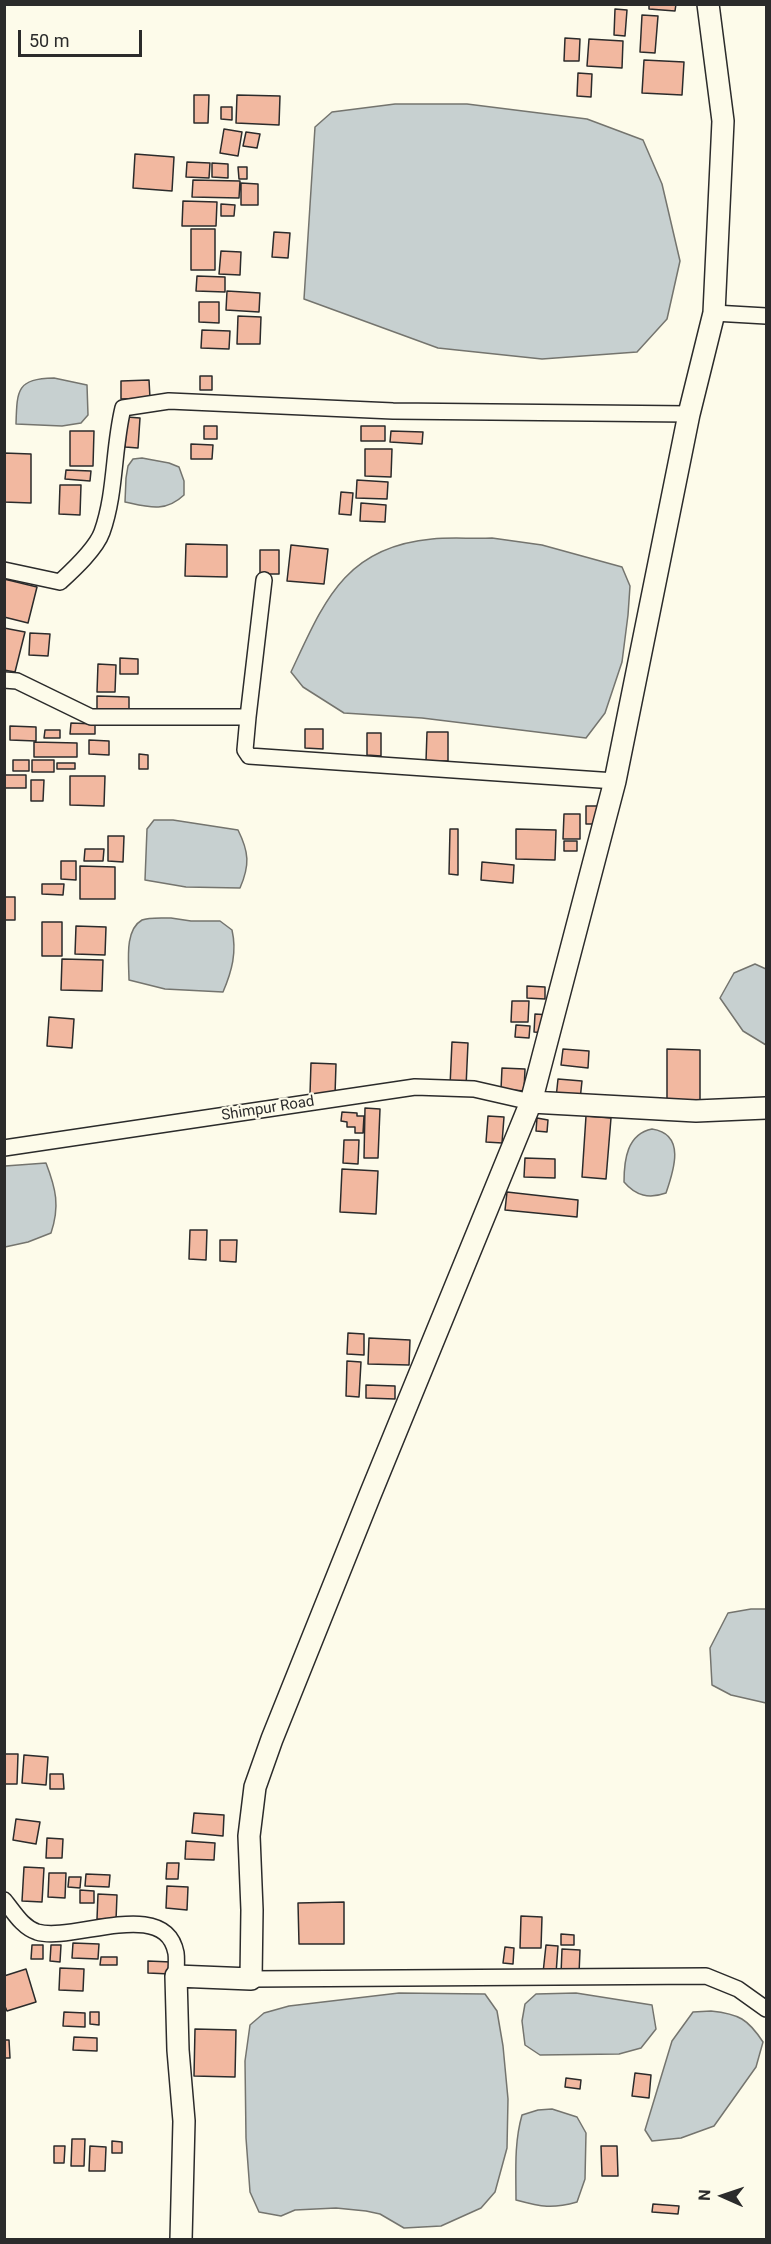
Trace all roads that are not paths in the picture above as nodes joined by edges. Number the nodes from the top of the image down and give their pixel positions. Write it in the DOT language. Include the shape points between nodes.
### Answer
graph roads {
  1 [pos="708,4"];
  2 [pos="714,313"];
  3 [pos="766,316"];
  4 [pos="689,414"];
  5 [pos="4,570"];
  6 [pos="264,580"];
  7 [pos="4,680"];
  8 [pos="248,717"];
  9 [pos="615,781"];
  10 [pos="531,1102"];
  11 [pos="766,1108"];
  12 [pos="4,1148"];
  13 [pos="4,1900"];
  14 [pos="176,1976"];
  15 [pos="250,1979"];
  16 [pos="766,2009"];
  17 [pos="181,2240"];
  1 -- 2 [label="street" via="723,121"];
  2 -- 3 [label="street"];
  2 -- 4 [label="street"];
  4 -- 5 [label="street" via="393,411 169,401 123,408 102,534 60,582"];
  4 -- 9 [label="street"];
  6 -- 8 [label="street"];
  7 -- 8 [label="street" via="16,681 91,717"];
  8 -- 9 [label="street" via="245,750 249,756"];
  9 -- 10 [label="street"];
  10 -- 11 [label="street" via="696,1111"];
  10 -- 12 [label="street, Shimpur Road" via="474,1089 415,1087"];
  10 -- 15 [label="street" via="369,1495 255,1787 249,1836"];
  13 -- 14 [label="street" via="23,1924 37,1932 57,1935 141,1923 159,1929 176,1952"];
  14 -- 15 [label="street"];
  14 -- 17 [label="street" via="184,2121"];
  15 -- 16 [label="street" via="706,1976 738,1989"];
}
